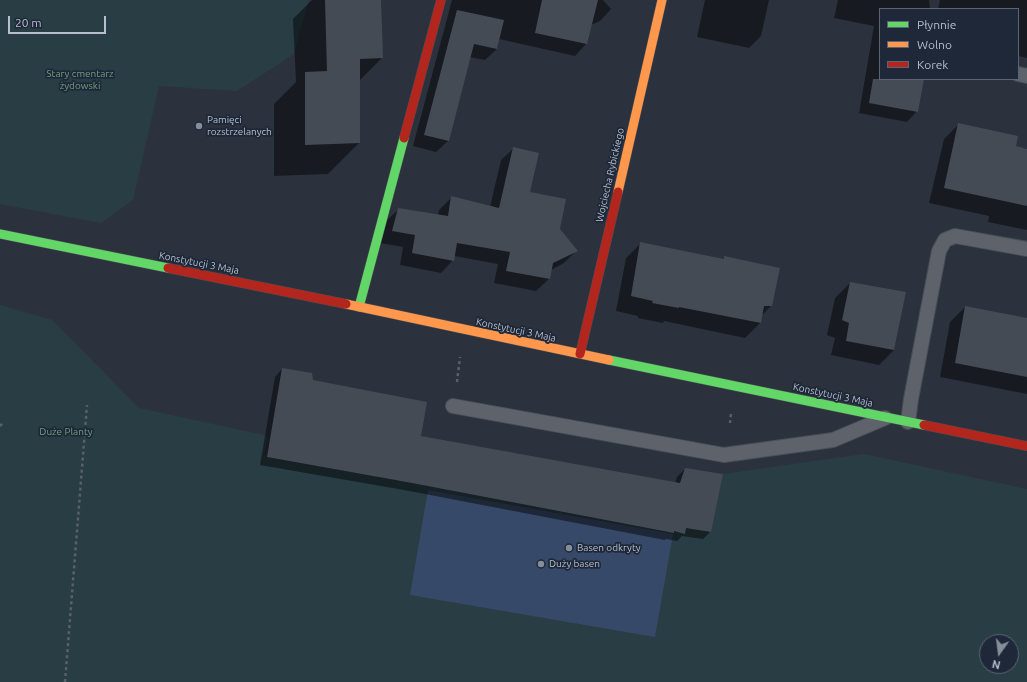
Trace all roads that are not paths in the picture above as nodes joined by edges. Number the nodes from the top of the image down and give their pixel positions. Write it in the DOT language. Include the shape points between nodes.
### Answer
graph roads {
  1 [pos="442,0"];
  2 [pos="662,0"];
  3 [pos="0,234"];
  4 [pos="1027,249"];
  5 [pos="359,307"];
  6 [pos="580,354"];
  7 [pos="454,406"];
  8 [pos="886,417"];
  9 [pos="908,422"];
  10 [pos="1027,446"];
  1 -- 5 [label="street"];
  2 -- 6 [label="street, Wojciecha Rybickiego"];
  3 -- 5 [label="street, Konstytucji 3 Maja"];
  4 -- 9 [label="lane" via="955,236 945,240 939,251"];
  5 -- 6 [label="street, Konstytucji 3 Maja"];
  6 -- 8 [label="street, Konstytucji 3 Maja"];
  7 -- 8 [label="lane" via="724,455 833,440"];
  8 -- 9 [label="street, Konstytucji 3 Maja"];
  9 -- 10 [label="street, Konstytucji 3 Maja"];
}
